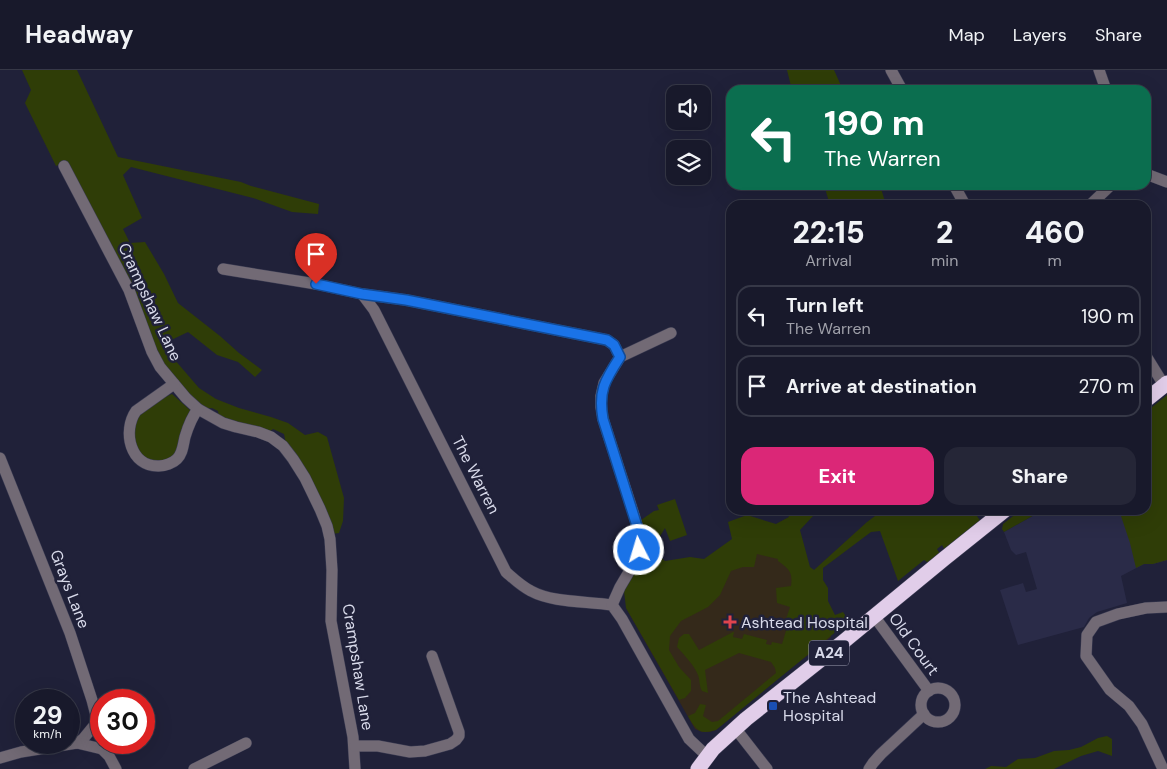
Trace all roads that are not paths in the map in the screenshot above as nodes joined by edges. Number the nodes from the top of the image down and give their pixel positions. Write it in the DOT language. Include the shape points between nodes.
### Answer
graph roads {
  1 [pos="891,70"];
  2 [pos="1099,70"];
  3 [pos="899,85"];
  4 [pos="1104,85"];
  5 [pos="64,166"];
  6 [pos="1151,176"];
  7 [pos="1167,182"];
  8 [pos="1106,190"];
  9 [pos="1095,200"];
  10 [pos="223,268"];
  11 [pos="362,294"];
  12 [pos="671,333"];
  13 [pos="620,357"];
  14 [pos="1151,363"];
  15 [pos="174,384"];
  16 [pos="1166,384"];
  17 [pos="1151,396"];
  18 [pos="198,409"];
  19 [pos="0,458"];
  20 [pos="999,515"];
  21 [pos="612,605"];
  22 [pos="1167,607"];
  23 [pos="874,616"];
  24 [pos="432,656"];
  25 [pos="929,691"];
  26 [pos="90,694"];
  27 [pos="924,714"];
  28 [pos="736,728"];
  29 [pos="90,730"];
  30 [pos="80,741"];
  31 [pos="246,743"];
  32 [pos="355,746"];
  33 [pos="15,754"];
  34 [pos="107,754"];
  35 [pos="707,756"];
  36 [pos="0,758"];
  37 [pos="116,769"];
  38 [pos="194,769"];
  39 [pos="355,769"];
  40 [pos="698,769"];
  41 [pos="767,769"];
  42 [pos="870,769"];
  43 [pos="1163,769"];
  1 -- 3 [label="street"];
  2 -- 4 [label="street"];
  5 -- 15 [label="street, Crampshaw Lane" via="130,290 152,352"];
  6 -- 7 [label="street"];
  8 -- 9 [label="street"];
  10 -- 11 [label="street"];
  11 -- 13 [label="street" via="607,340 614,345"];
  11 -- 21 [label="street, The Warren" via="374,310 506,572 532,592 552,598"];
  12 -- 13 [label="street"];
  13 -- 21 [label="street" via="604,383 601,407 640,536 639,550"];
  14 -- 16 [label="street"];
  15 -- 18 [label="street, Crampshaw Lane"];
  15 -- 18 [label="street" via="132,417 130,442 139,460 161,466 177,459"];
  16 -- 17 [label="highway"];
  18 -- 32 [label="street, Crampshaw Lane" via="223,423 271,437 283,446 305,478 320,509 330,539 331,621"];
  19 -- 26 [label="street, Grays Lane" via="70,633"];
  20 -- 23 [label="highway, A24"];
  21 -- 35 [label="street" via="690,739"];
  22 -- 43 [label="street" via="1118,614 1096,622 1086,635 1086,656 1110,690 1129,706 1142,724"];
  23 -- 25 [label="street, Old Court"];
  23 -- 28 [label="highway, A24"];
  24 -- 32 [label="street" via="459,732 456,740 425,751 410,752"];
  25 -- 27 [label="street, Old Court" via="921,706"];
  25 -- 27 [label="street, Old Court" via="937,688 953,696 954,713 939,722"];
  27 -- 42 [label="street" via="881,754"];
  28 -- 35 [label="highway, A24"];
  28 -- 41 [label="street"];
  29 -- 30 [label="street"];
  31 -- 38 [label="street"];
  32 -- 39 [label="street, Crampshaw Lane"];
  33 -- 36 [label="street"];
  34 -- 37 [label="street"];
  35 -- 40 [label="highway, A24"];
}
